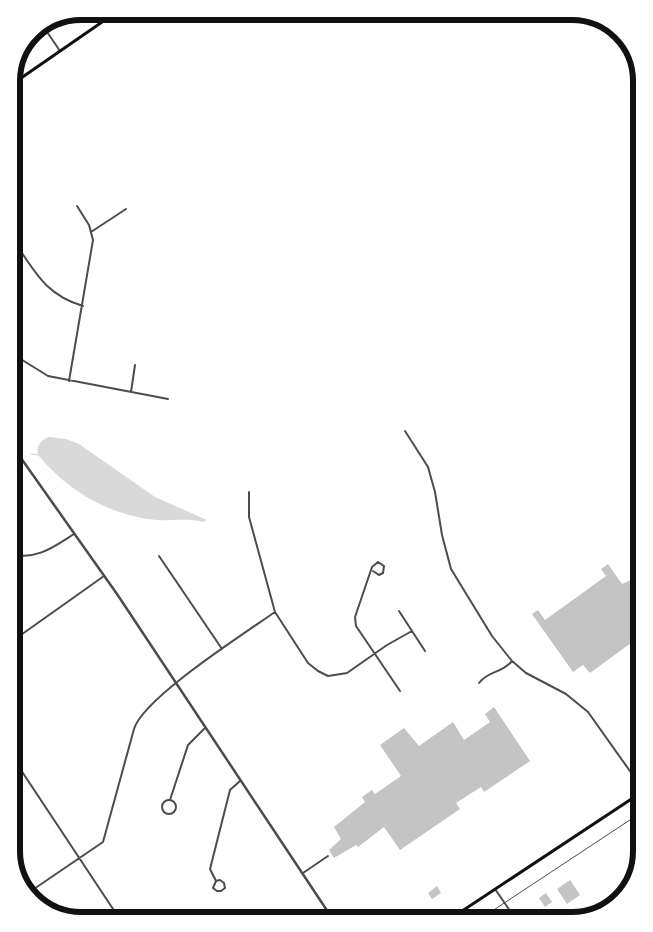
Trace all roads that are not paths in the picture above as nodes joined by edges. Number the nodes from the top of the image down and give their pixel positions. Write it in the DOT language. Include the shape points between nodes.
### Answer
graph roads {
  1 [pos="105,20"];
  2 [pos="47,31"];
  3 [pos="60,50"];
  4 [pos="20,79"];
  5 [pos="77,206"];
  6 [pos="126,209"];
  7 [pos="91,232"];
  8 [pos="20,250"];
  9 [pos="83,306"];
  10 [pos="20,359"];
  11 [pos="135,365"];
  12 [pos="70,381"];
  13 [pos="131,392"];
  14 [pos="168,399"];
  15 [pos="405,431"];
  16 [pos="20,457"];
  17 [pos="249,492"];
  18 [pos="74,534"];
  19 [pos="20,556"];
  20 [pos="160,556"];
  21 [pos="373,571"];
  22 [pos="104,576"];
  23 [pos="399,611"];
  24 [pos="275,612"];
  25 [pos="412,631"];
  26 [pos="20,636"];
  27 [pos="222,649"];
  28 [pos="425,651"];
  29 [pos="374,654"];
  30 [pos="512,661"];
  31 [pos="175,682"];
  32 [pos="479,683"];
  33 [pos="400,691"];
  34 [pos="205,728"];
  35 [pos="20,768"];
  36 [pos="633,775"];
  37 [pos="240,781"];
  38 [pos="633,798"];
  39 [pos="170,800"];
  40 [pos="633,818"];
  41 [pos="328,856"];
  42 [pos="80,858"];
  43 [pos="303,873"];
  44 [pos="216,881"];
  45 [pos="34,889"];
  46 [pos="495,889"];
  47 [pos="504,902"];
  48 [pos="115,912"];
  49 [pos="328,912"];
  50 [pos="460,912"];
  51 [pos="490,912"];
  52 [pos="511,912"];
  1 -- 3 [label="main road"];
  2 -- 3 [label="street"];
  3 -- 4 [label="main road"];
  5 -- 7 [label="street"];
  6 -- 7 [label="street"];
  7 -- 9 [label="street" via="92,253"];
  8 -- 9 [label="street" via="46,286 66,300"];
  9 -- 12 [label="street"];
  10 -- 12 [label="street" via="48,376"];
  11 -- 13 [label="street"];
  12 -- 13 [label="street"];
  13 -- 14 [label="street"];
  15 -- 30 [label="street" via="428,467 451,569 492,636"];
  16 -- 18 [label="street"];
  17 -- 24 [label="street" via="249,517"];
  18 -- 19 [label="street" via="38,554"];
  18 -- 22 [label="street"];
  20 -- 27 [label="street"];
  21 -- 21 [label="street" via="375,574 383,573 384,566 382,563 374,564"];
  21 -- 29 [label="street" via="355,617 356,626"];
  22 -- 26 [label="street"];
  22 -- 31 [label="street"];
  23 -- 25 [label="street"];
  24 -- 27 [label="street"];
  24 -- 29 [label="street" via="308,663 328,676 347,673"];
  25 -- 28 [label="street"];
  25 -- 29 [label="street"];
  27 -- 31 [label="street"];
  29 -- 33 [label="street"];
  30 -- 32 [label="street" via="506,668 486,674"];
  30 -- 36 [label="street" via="526,673 566,694 588,712"];
  31 -- 34 [label="street"];
  31 -- 42 [label="street" via="135,724 105,840"];
  34 -- 37 [label="street"];
  34 -- 39 [label="street" via="188,745"];
  35 -- 42 [label="street"];
  37 -- 43 [label="street"];
  37 -- 44 [label="street" via="230,790 210,869"];
  38 -- 46 [label="main road"];
  39 -- 39 [label="street" via="162,806 168,813 175,808"];
  40 -- 47 [label="lane"];
  41 -- 43 [label="street"];
  42 -- 45 [label="street"];
  42 -- 48 [label="street"];
  43 -- 49 [label="street"];
  44 -- 44 [label="street" via="213,888 222,891 224,883"];
  46 -- 47 [label="street"];
  46 -- 50 [label="main road"];
  47 -- 51 [label="lane"];
  47 -- 52 [label="street"];
}
